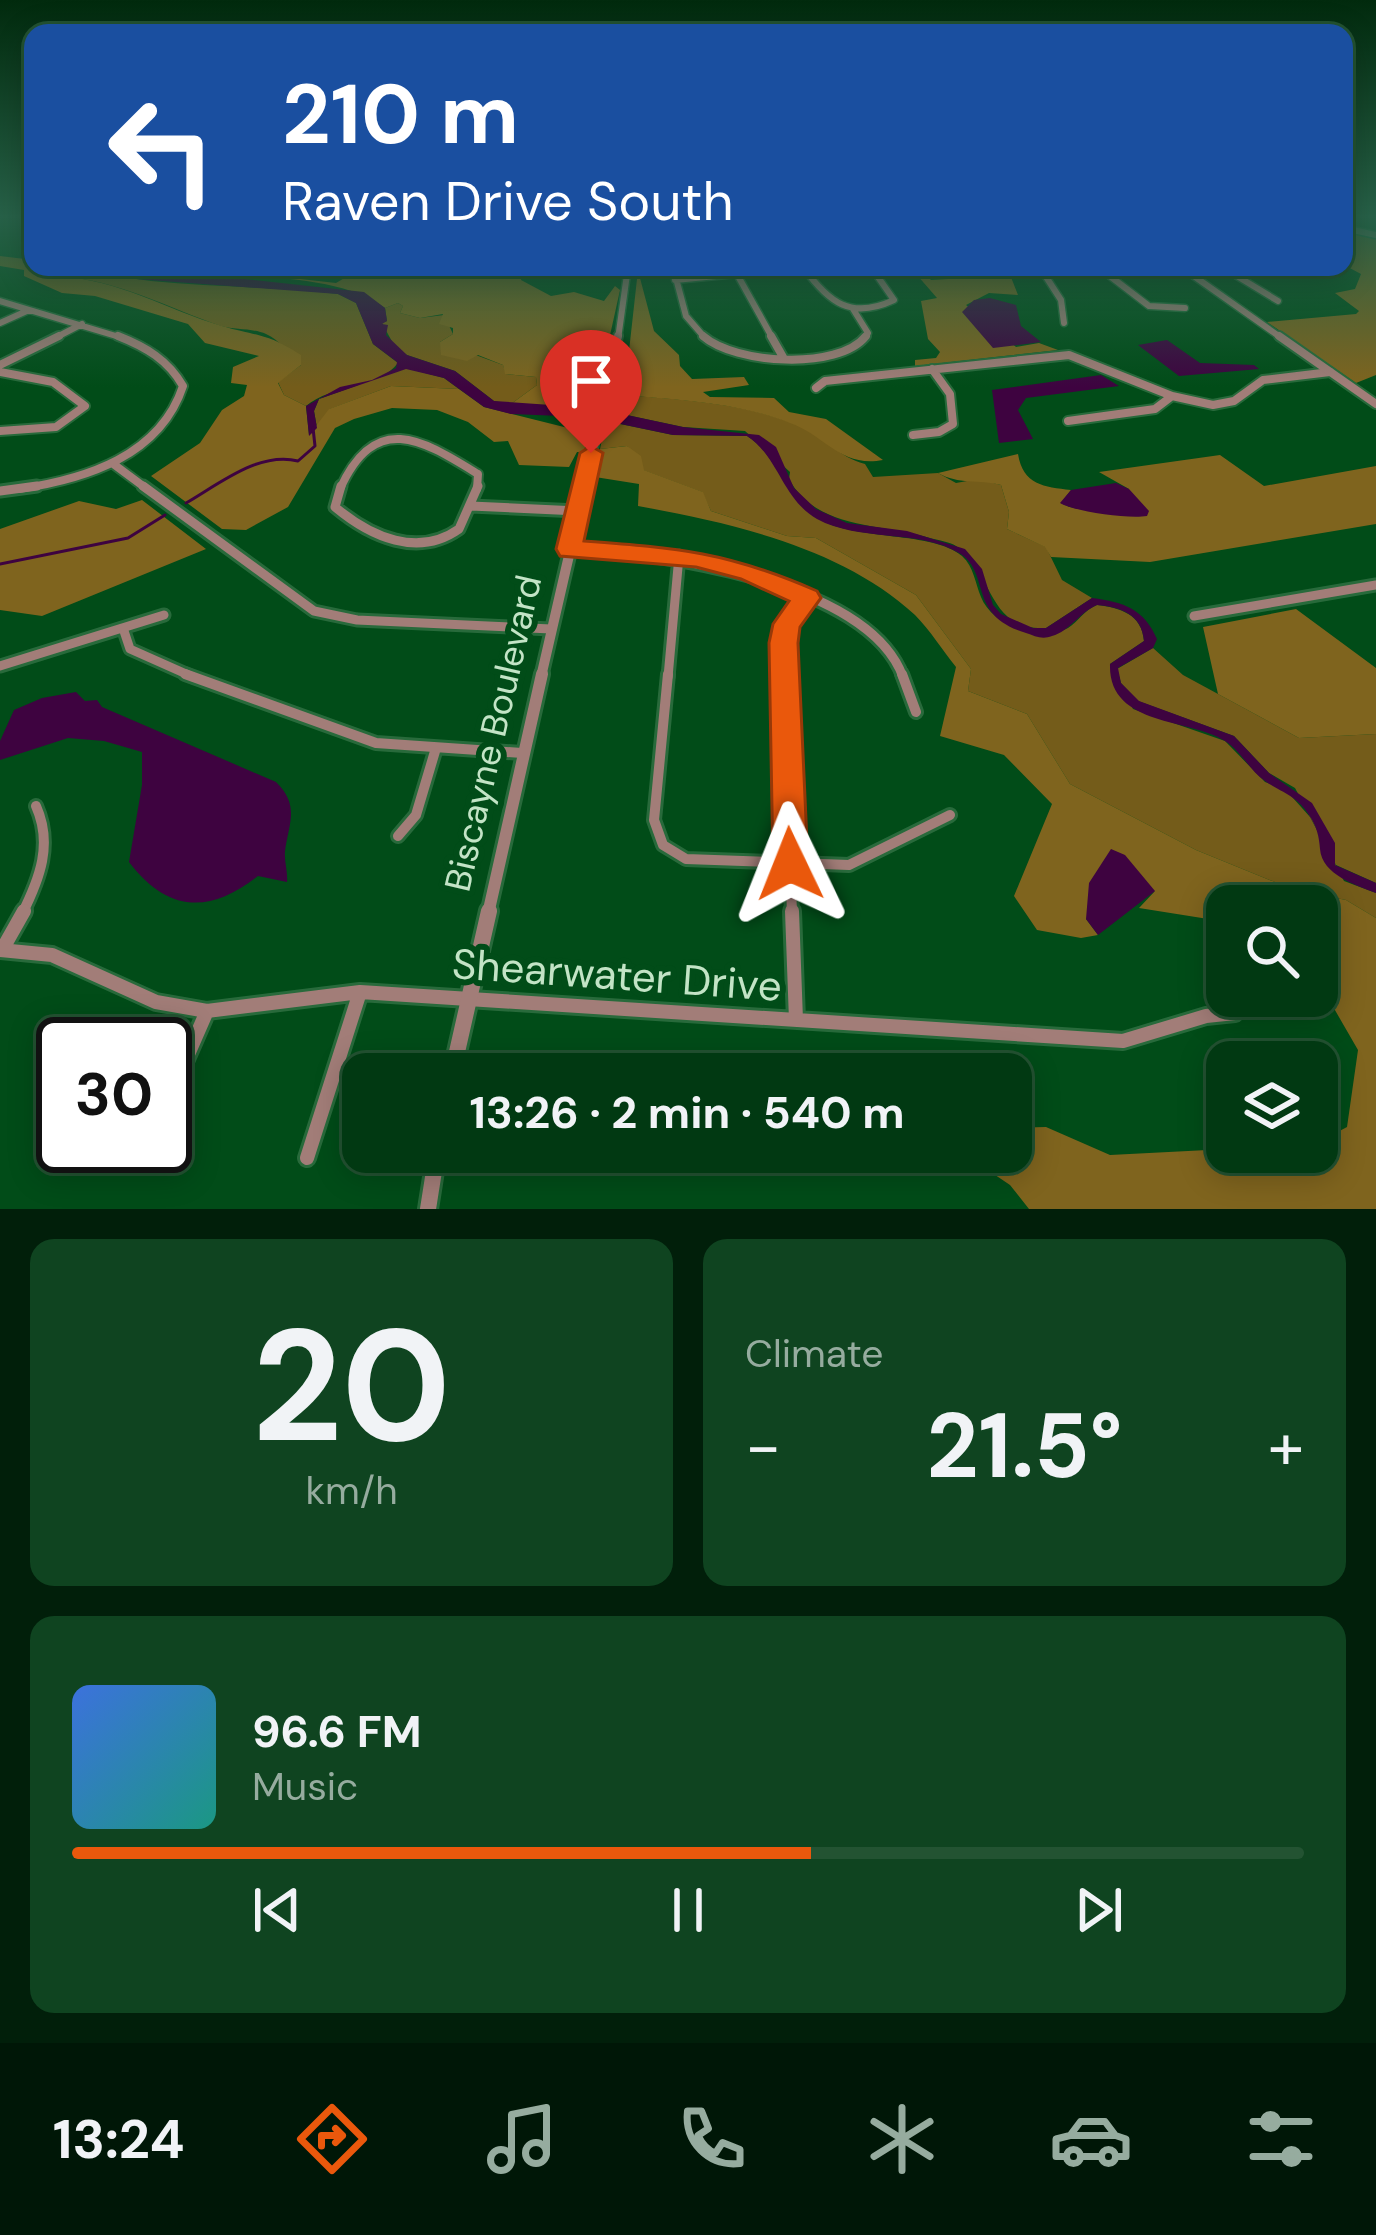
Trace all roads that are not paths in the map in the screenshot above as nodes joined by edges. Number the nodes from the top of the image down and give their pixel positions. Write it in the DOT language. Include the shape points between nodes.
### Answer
graph roads {
  1 [pos="627,276"];
  2 [pos="674,276"];
  3 [pos="699,276"];
  4 [pos="738,276"];
  5 [pos="810,276"];
  6 [pos="878,276"];
  7 [pos="1046,276"];
  8 [pos="1109,276"];
  9 [pos="1194,276"];
  10 [pos="1237,276"];
  11 [pos="675,280"];
  12 [pos="0,301"];
  13 [pos="1278,301"];
  14 [pos="1185,308"];
  15 [pos="853,309"];
  16 [pos="29,310"];
  17 [pos="0,323"];
  18 [pos="1064,323"];
  19 [pos="82,325"];
  20 [pos="783,357"];
  21 [pos="0,368"];
  22 [pos="932,369"];
  23 [pos="1327,370"];
  24 [pos="816,388"];
  25 [pos="1172,396"];
  26 [pos="1376,404"];
  27 [pos="1068,421"];
  28 [pos="0,431"];
  29 [pos="914,436"];
  30 [pos="112,464"];
  31 [pos="0,491"];
  32 [pos="472,506"];
  33 [pos="578,511"];
  34 [pos="569,549"];
  35 [pos="679,556"];
  36 [pos="1376,585"];
  37 [pos="807,598"];
  38 [pos="164,615"];
  39 [pos="1195,616"];
  40 [pos="123,628"];
  41 [pos="550,629"];
  42 [pos="0,666"];
  43 [pos="916,712"];
  44 [pos="436,748"];
  45 [pos="522,752"];
  46 [pos="36,806"];
  47 [pos="950,815"];
  48 [pos="398,836"];
  49 [pos="790,864"];
  50 [pos="1,950"];
  51 [pos="360,992"];
  52 [pos="467,998"];
  53 [pos="207,1011"];
  54 [pos="1206,1012"];
  55 [pos="796,1020"];
  56 [pos="192,1045"];
  57 [pos="456,1053"];
  58 [pos="308,1158"];
  59 [pos="434,1173"];
  60 [pos="428,1209"];
  1 -- 33 [label="street, Biscayne Boulevard"];
  2 -- 11 [label="street"];
  3 -- 11 [label="street"];
  4 -- 20 [label="street"];
  5 -- 15 [label="street" via="835,307"];
  6 -- 15 [label="street" via="894,298"];
  7 -- 18 [label="street"];
  8 -- 14 [label="street" via="1145,309"];
  9 -- 23 [label="street"];
  10 -- 13 [label="street"];
  11 -- 20 [label="street" via="694,329 750,358"];
  12 -- 16 [label="street"];
  15 -- 20 [label="street" via="867,338 853,348"];
  16 -- 17 [label="street"];
  16 -- 19 [label="street"];
  19 -- 21 [label="street"];
  19 -- 30 [label="street" via="128,340 182,380 170,416"];
  21 -- 28 [label="street" via="53,382 84,402 56,428"];
  22 -- 24 [label="street"];
  22 -- 25 [label="street" via="1069,355"];
  22 -- 29 [label="street" via="948,389 955,419 945,430"];
  23 -- 25 [label="street" via="1258,382 1228,403"];
  23 -- 26 [label="street"];
  25 -- 27 [label="street" via="1155,409"];
  30 -- 31 [label="street" via="59,483"];
  30 -- 41 [label="street" via="314,611"];
  32 -- 32 [label="street" via="448,540 396,542 339,512 335,502 372,445 414,437 474,469"];
  32 -- 33 [label="street"];
  33 -- 34 [label="street, Biscayne Boulevard"];
  34 -- 35 [label="street"];
  34 -- 41 [label="street, Biscayne Boulevard"];
  35 -- 37 [label="street" via="748,571"];
  35 -- 49 [label="street" via="654,820 663,845 686,859"];
  36 -- 39 [label="street"];
  37 -- 43 [label="street" via="888,649"];
  37 -- 49 [label="street" via="783,643"];
  38 -- 40 [label="street"];
  40 -- 42 [label="street"];
  40 -- 44 [label="street" via="130,649 151,662 360,739"];
  41 -- 45 [label="street, Biscayne Boulevard"];
  44 -- 45 [label="street"];
  44 -- 48 [label="street" via="416,814"];
  45 -- 52 [label="street, Biscayne Boulevard"];
  46 -- 50 [label="street" via="46,821 40,873"];
  47 -- 49 [label="street" via="856,864"];
  49 -- 55 [label="street"];
  50 -- 53 [label="street, Shearwater Drive" via="52,956 156,1002"];
  51 -- 52 [label="street, Shearwater Drive"];
  51 -- 53 [label="street, Shearwater Drive"];
  51 -- 58 [label="street"];
  52 -- 55 [label="street, Shearwater Drive"];
  52 -- 57 [label="street, Biscayne Boulevard"];
  53 -- 56 [label="street"];
  54 -- 55 [label="street, Shearwater Drive" via="1159,1036 1123,1041"];
  59 -- 60 [label="street"];
}
